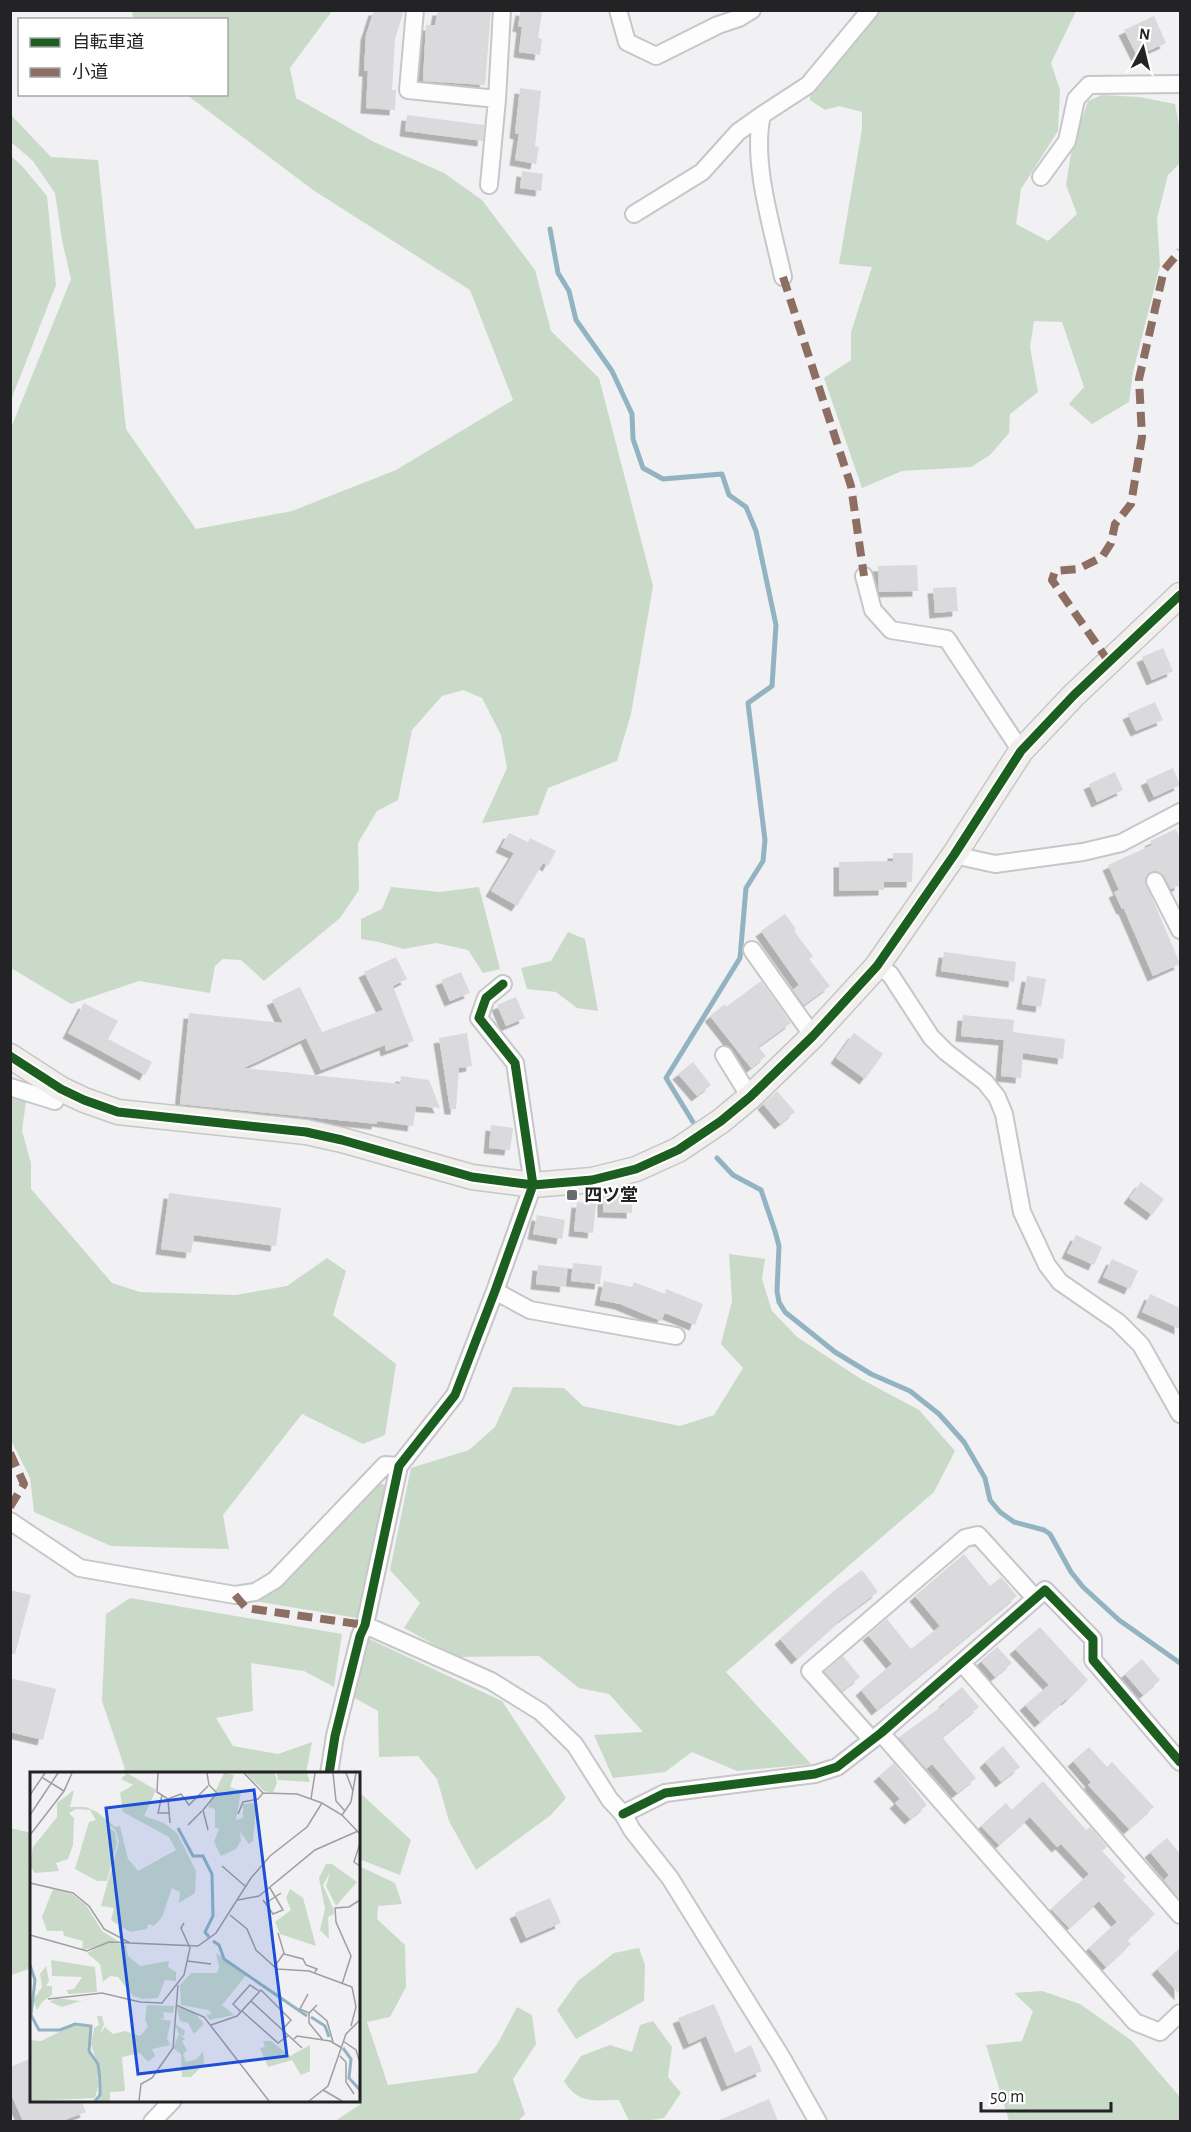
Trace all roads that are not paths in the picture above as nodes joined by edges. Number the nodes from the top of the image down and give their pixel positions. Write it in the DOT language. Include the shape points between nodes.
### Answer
graph roads {
  1 [pos="415,10"];
  2 [pos="502,10"];
  3 [pos="618,10"];
  4 [pos="752,10"];
  5 [pos="870,10"];
  6 [pos="1180,84"];
  7 [pos="497,99"];
  8 [pos="762,115"];
  9 [pos="1041,177"];
  10 [pos="489,185"];
  11 [pos="634,213"];
  12 [pos="783,277"];
  13 [pos="864,576"];
  14 [pos="1180,595"];
  15 [pos="1021,751"];
  16 [pos="1180,812"];
  17 [pos="954,855"];
  18 [pos="1155,880"];
  19 [pos="1175,906"];
  20 [pos="1180,930"];
  21 [pos="752,950"];
  22 [pos="877,966"];
  23 [pos="503,984"];
  24 [pos="813,1036"];
  25 [pos="724,1055"];
  26 [pos="10,1056"];
  27 [pos="10,1087"];
  28 [pos="61,1089"];
  29 [pos="750,1097"];
  30 [pos="533,1185"];
  31 [pos="495,1291"];
  32 [pos="676,1336"];
  33 [pos="1180,1413"];
  34 [pos="399,1466"];
  35 [pos="10,1521"];
  36 [pos="1035,1598"];
  37 [pos="364,1625"];
  38 [pos="962,1663"];
  39 [pos="876,1737"];
  40 [pos="1180,1762"];
  41 [pos="329,1772"];
  42 [pos="623,1814"];
  43 [pos="1180,1915"];
  44 [pos="1180,2013"];
  45 [pos="171,2102"];
  46 [pos="152,2121"];
  47 [pos="818,2121"];
  1 -- 7 [label="street" via="408,90"];
  2 -- 7 [label="street"];
  3 -- 4 [label="street" via="627,42 656,56"];
  5 -- 8 [label="street" via="808,85"];
  6 -- 9 [label="street" via="1089,85 1076,99 1067,141"];
  7 -- 10 [label="street"];
  8 -- 11 [label="street" via="738,132 702,172"];
  8 -- 12 [label="street" via="758,131 763,184"];
  13 -- 15 [label="street" via="873,610 891,630 947,639"];
  14 -- 15 [label="street"];
  15 -- 17 [label="street"];
  16 -- 17 [label="street" via="1121,843 1083,852 995,864"];
  17 -- 22 [label="street"];
  18 -- 19 [label="street"];
  19 -- 20 [label="street"];
  21 -- 24 [label="street"];
  22 -- 24 [label="street"];
  22 -- 33 [label="street" via="890,974 931,1037 998,1097 1022,1212 1047,1265 1060,1282 1118,1322 1141,1345"];
  23 -- 30 [label="street" via="486,998 479,1018 515,1063"];
  24 -- 29 [label="street"];
  25 -- 29 [label="street"];
  26 -- 28 [label="street"];
  27 -- 28 [label="street" via="55,1101"];
  28 -- 30 [label="street" via="118,1112 306,1132 472,1177"];
  29 -- 30 [label="street" via="678,1150 636,1169 592,1180"];
  30 -- 31 [label="street"];
  31 -- 32 [label="street" via="530,1310"];
  31 -- 34 [label="street" via="455,1395"];
  34 -- 35 [label="street" via="385,1465 275,1580 255,1592 234,1595 80,1568"];
  34 -- 37 [label="street"];
  36 -- 38 [label="street"];
  36 -- 39 [label="street" via="978,1535 965,1538 810,1671"];
  36 -- 40 [label="street" via="1045,1590 1093,1639 1093,1660"];
  37 -- 41 [label="street"];
  37 -- 42 [label="street" via="491,1681 541,1712 575,1744"];
  38 -- 39 [label="street"];
  38 -- 43 [label="street"];
  39 -- 42 [label="street" via="837,1767 815,1774 665,1793"];
  39 -- 44 [label="street" via="1135,2022 1160,2032"];
  42 -- 47 [label="street" via="670,1878"];
  45 -- 46 [label="street"];
}
